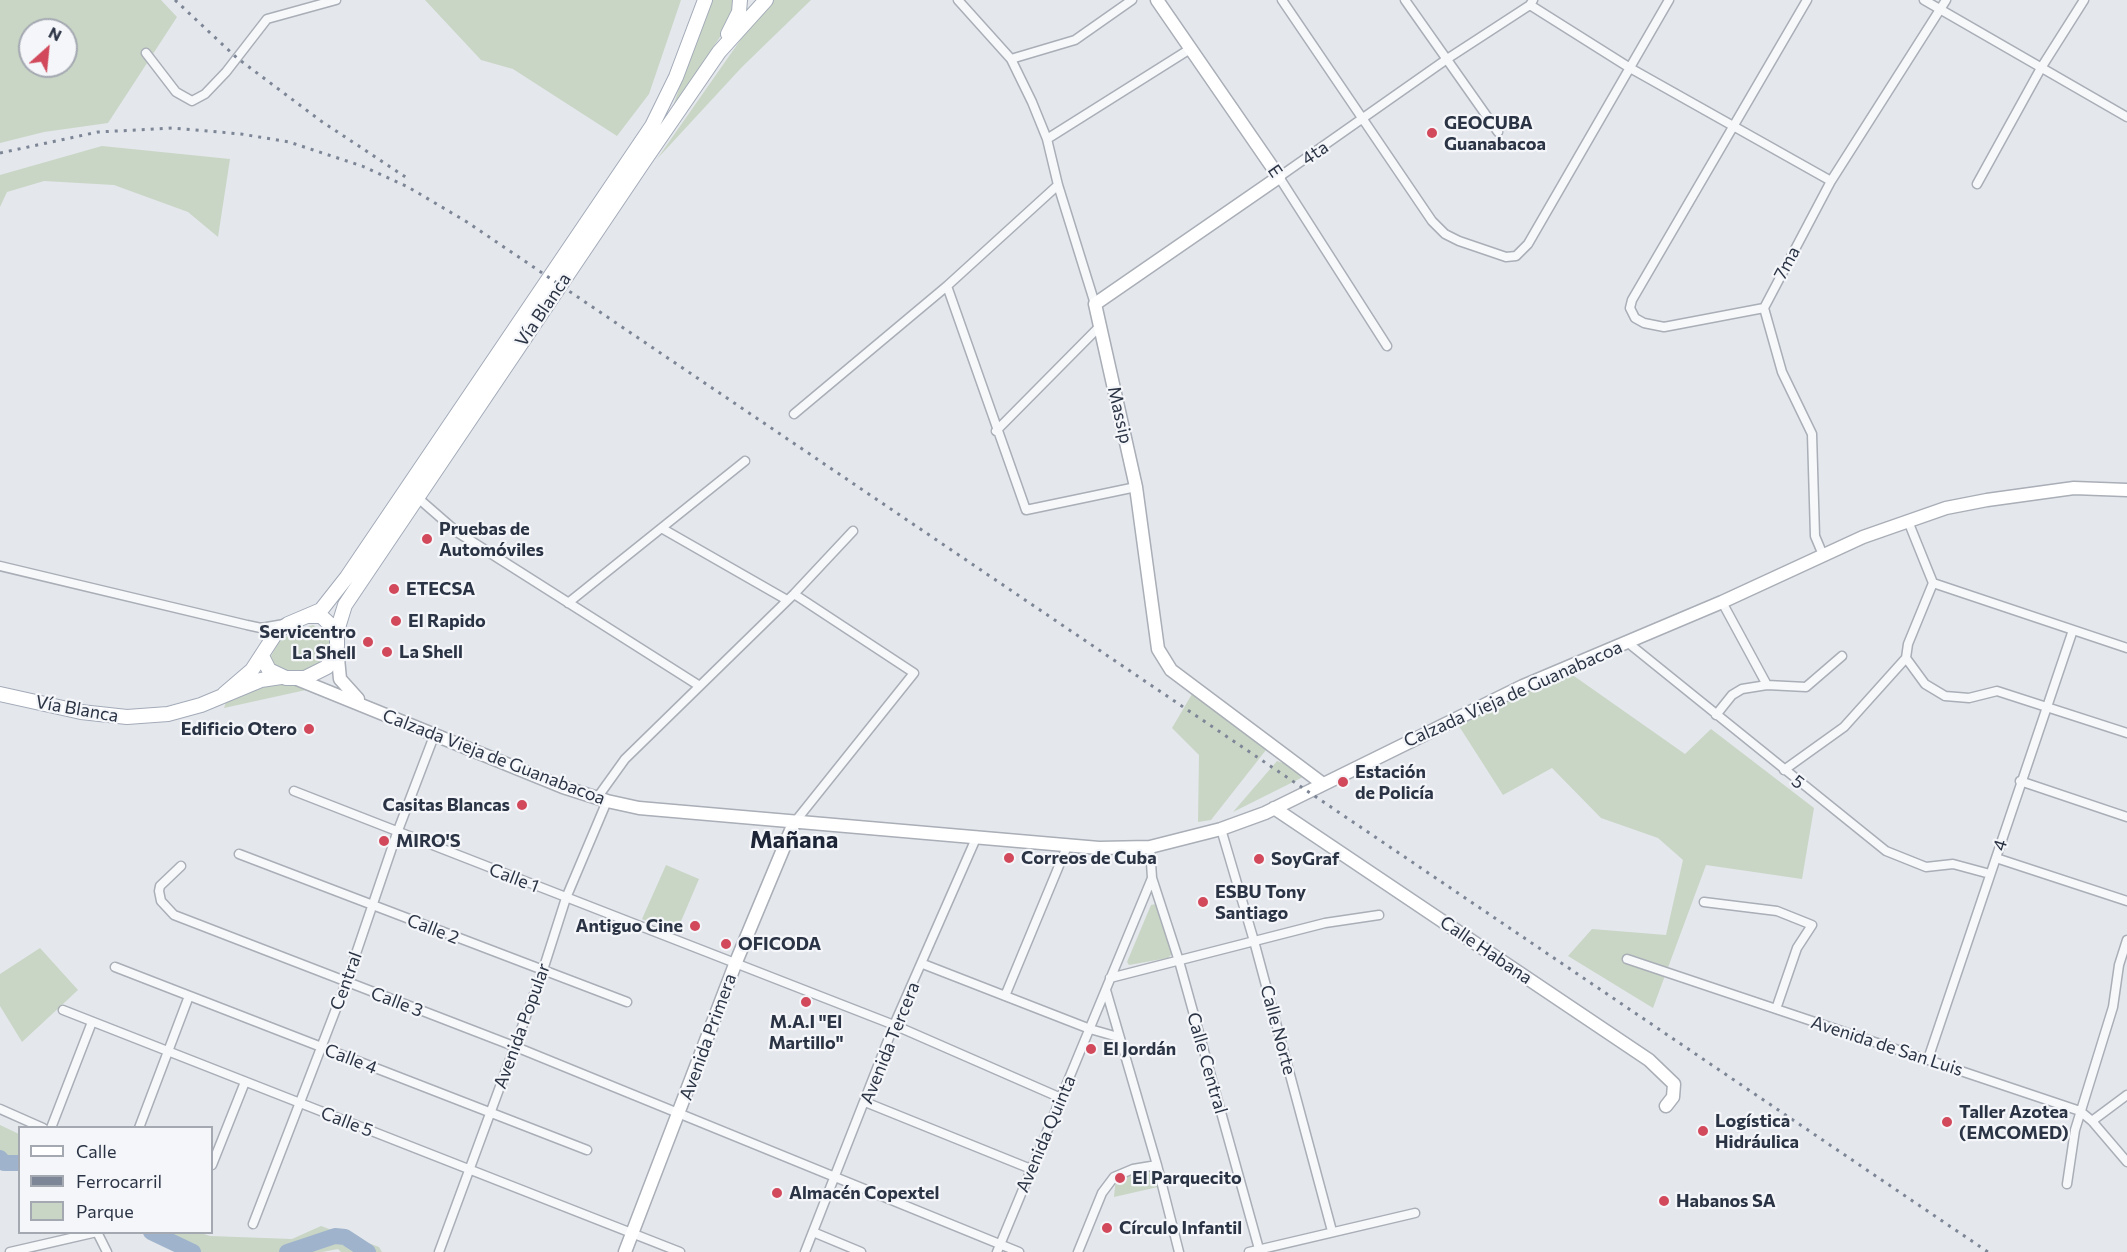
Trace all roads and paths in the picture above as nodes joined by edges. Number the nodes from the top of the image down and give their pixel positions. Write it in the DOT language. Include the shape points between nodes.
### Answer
graph roads {
  1 [pos="336,0"];
  2 [pos="700,0"];
  3 [pos="705,0"];
  4 [pos="740,0"];
  5 [pos="766,0"];
  6 [pos="958,0"];
  7 [pos="1132,0"];
  8 [pos="1157,0"];
  9 [pos="1282,0"];
  10 [pos="1405,0"];
  11 [pos="1669,0"];
  12 [pos="1808,0"];
  13 [pos="1924,0"];
  14 [pos="1946,0"];
  15 [pos="2084,0"];
  16 [pos="1532,2"];
  17 [pos="1941,10"];
  18 [pos="696,19"];
  19 [pos="1190,49"];
  20 [pos="719,52"];
  21 [pos="146,53"];
  22 [pos="1011,59"];
  23 [pos="1447,59"];
  24 [pos="1630,68"];
  25 [pos="2041,68"];
  26 [pos="2127,117"];
  27 [pos="1364,120"];
  28 [pos="1734,127"];
  29 [pos="1497,132"];
  30 [pos="1047,140"];
  31 [pos="1279,177"];
  32 [pos="1831,181"];
  33 [pos="1977,184"];
  34 [pos="1058,185"];
  35 [pos="947,286"];
  36 [pos="1095,304"];
  37 [pos="1764,308"];
  38 [pos="1100,326"];
  39 [pos="1387,346"];
  40 [pos="794,414"];
  41 [pos="996,431"];
  42 [pos="745,461"];
  43 [pos="1136,487"];
  44 [pos="2127,490"];
  45 [pos="418,498"];
  46 [pos="1908,521"];
  47 [pos="663,529"];
  48 [pos="853,531"];
  49 [pos="1823,555"];
  50 [pos="0,566"];
  51 [pos="1933,583"];
  52 [pos="791,597"];
  53 [pos="1722,602"];
  54 [pos="568,603"];
  55 [pos="307,615"];
  56 [pos="261,628"];
  57 [pos="2073,630"];
  58 [pos="337,631"];
  59 [pos="1627,642"];
  60 [pos="337,645"];
  61 [pos="2127,648"];
  62 [pos="264,652"];
  63 [pos="1842,656"];
  64 [pos="1906,658"];
  65 [pos="280,676"];
  66 [pos="297,679"];
  67 [pos="698,685"];
  68 [pos="1767,686"];
  69 [pos="0,693"];
  70 [pos="224,694"];
  71 [pos="2047,706"];
  72 [pos="370,709"];
  73 [pos="1716,715"];
  74 [pos="2127,733"];
  75 [pos="434,735"];
  76 [pos="1784,770"];
  77 [pos="2020,781"];
  78 [pos="1323,784"];
  79 [pos="294,791"];
  80 [pos="602,800"];
  81 [pos="1274,808"];
  82 [pos="2127,817"];
  83 [pos="794,824"];
  84 [pos="1221,829"];
  85 [pos="397,833"];
  86 [pos="977,836"];
  87 [pos="1068,844"];
  88 [pos="1150,847"];
  89 [pos="239,854"];
  90 [pos="1996,858"];
  91 [pos="181,866"];
  92 [pos="1990,874"];
  93 [pos="1152,878"];
  94 [pos="566,898"];
  95 [pos="2127,901"];
  96 [pos="1704,902"];
  97 [pos="374,906"];
  98 [pos="1379,915"];
  99 [pos="2127,940"];
  100 [pos="1254,941"];
  101 [pos="1627,959"];
  102 [pos="736,962"];
  103 [pos="1179,962"];
  104 [pos="923,964"];
  105 [pos="115,967"];
  106 [pos="543,970"];
  107 [pos="1110,978"];
  108 [pos="346,983"];
  109 [pos="1106,990"];
  110 [pos="189,996"];
  111 [pos="1005,996"];
  112 [pos="627,1002"];
  113 [pos="1776,1009"];
  114 [pos="63,1011"];
  115 [pos="92,1022"];
  116 [pos="894,1025"];
  117 [pos="1090,1029"];
  118 [pos="1118,1037"];
  119 [pos="516,1047"];
  120 [pos="321,1048"];
  121 [pos="169,1053"];
  122 [pos="1928,1059"];
  123 [pos="245,1082"];
  124 [pos="2127,1095"];
  125 [pos="1061,1098"];
  126 [pos="865,1102"];
  127 [pos="301,1104"];
  128 [pos="1666,1106"];
  129 [pos="0,1109"];
  130 [pos="2080,1111"];
  131 [pos="491,1112"];
  132 [pos="680,1113"];
  133 [pos="2092,1120"];
  134 [pos="38,1126"];
  135 [pos="52,1126"];
  136 [pos="140,1126"];
  137 [pos="587,1150"];
  138 [pos="213,1162"];
  139 [pos="2127,1162"];
  140 [pos="1157,1164"];
  141 [pos="469,1169"];
  142 [pos="1031,1169"];
  143 [pos="835,1177"];
  144 [pos="2067,1184"];
  145 [pos="1415,1213"];
  146 [pos="253,1224"];
  147 [pos="1332,1231"];
  148 [pos="813,1232"];
  149 [pos="632,1233"];
  150 [pos="93,1234"];
  151 [pos="98,1234"];
  152 [pos="999,1248"];
  153 [pos="1259,1249"];
  154 [pos="10,1252"];
  155 [pos="107,1252"];
  156 [pos="439,1252"];
  157 [pos="625,1252"];
  158 [pos="680,1252"];
  159 [pos="805,1252"];
  160 [pos="861,1252"];
  161 [pos="1019,1252"];
  162 [pos="1078,1252"];
  163 [pos="1179,1252"];
  164 [pos="1249,1252"];
  1 -- 21 [label="street" via="267,19 226,72 205,94 192,101 176,92"];
  2 -- 18 [label="main road"];
  3 -- 18 [label="main road, Vía Blanca"];
  4 -- 20 [label="main road" via="739,12"];
  5 -- 20 [label="main road, Vía Blanca"];
  6 -- 22 [label="street, Massip"];
  7 -- 22 [label="street" via="1075,40"];
  8 -- 19 [label="main road, E"];
  9 -- 27 [label="street"];
  10 -- 23 [label="street"];
  11 -- 24 [label="street"];
  12 -- 28 [label="street"];
  13 -- 17 [label="street"];
  14 -- 17 [label="street, 7ma"];
  15 -- 25 [label="street"];
  16 -- 23 [label="street, 4ta"];
  16 -- 24 [label="street"];
  17 -- 25 [label="street"];
  17 -- 32 [label="street, 7ma"];
  18 -- 55 [label="main road, Vía Blanca" via="676,77 652,126 347,578 324,607"];
  19 -- 30 [label="street"];
  19 -- 31 [label="main road, E"];
  20 -- 45 [label="main road, Vía Blanca"];
  22 -- 30 [label="street, Massip"];
  23 -- 27 [label="street, 4ta"];
  23 -- 29 [label="street"];
  24 -- 27 [label="street" via="1528,244 1516,256 1470,247 1445,234 1432,221"];
  24 -- 28 [label="street"];
  25 -- 26 [label="street"];
  25 -- 33 [label="street"];
  27 -- 31 [label="street, 4ta"];
  28 -- 32 [label="street"];
  28 -- 37 [label="street" via="1630,308 1635,318 1664,327"];
  30 -- 34 [label="street, Massip"];
  31 -- 36 [label="main road, 4ta"];
  31 -- 39 [label="street, E"];
  32 -- 37 [label="street, 7ma"];
  34 -- 35 [label="street"];
  34 -- 36 [label="street, Massip"];
  35 -- 40 [label="street"];
  35 -- 41 [label="street"];
  36 -- 38 [label="main road, Massip"];
  37 -- 49 [label="street" via="1782,372 1812,434 1815,528"];
  38 -- 41 [label="street"];
  38 -- 43 [label="main road, Massip"];
  41 -- 43 [label="street" via="1026,510"];
  42 -- 47 [label="street"];
  43 -- 78 [label="main road, Massip" via="1158,649 1171,670"];
  44 -- 46 [label="main road, Calzada Vieja de Guanabacoa" via="2074,488 2032,493 1946,508"];
  45 -- 54 [label="street" via="457,532"];
  45 -- 58 [label="main road, Vía Blanca" via="345,605"];
  46 -- 49 [label="main road, Calzada Vieja de Guanabacoa"];
  46 -- 51 [label="street"];
  47 -- 52 [label="street"];
  47 -- 54 [label="street"];
  48 -- 52 [label="street, Avenida Popular"];
  49 -- 53 [label="main road, Calzada Vieja de Guanabacoa"];
  50 -- 56 [label="street"];
  51 -- 57 [label="street"];
  51 -- 64 [label="street"];
  52 -- 67 [label="street, Avenida Popular"];
  52 -- 83 [label="street" via="914,672"];
  53 -- 59 [label="main road, Calzada Vieja de Guanabacoa"];
  53 -- 68 [label="street"];
  54 -- 67 [label="street"];
  55 -- 56 [label="street"];
  55 -- 58 [label="main road" via="321,616"];
  55 -- 62 [label="main road" via="282,628"];
  56 -- 62 [label="street"];
  57 -- 61 [label="street"];
  57 -- 71 [label="street, 4"];
  58 -- 60 [label="main road"];
  59 -- 73 [label="street, 5"];
  59 -- 78 [label="main road, Calzada Vieja de Guanabacoa" via="1523,686"];
  60 -- 66 [label="main road" via="327,667"];
  60 -- 72 [label="main road" via="340,680"];
  62 -- 65 [label="main road" via="265,666"];
  62 -- 70 [label="main road, Vía Blanca" via="252,670"];
  63 -- 68 [label="street" via="1806,687"];
  64 -- 71 [label="street" via="1925,684 1945,696 1969,698 1997,691"];
  64 -- 76 [label="street" via="1844,727"];
  65 -- 66 [label="main road"];
  65 -- 70 [label="main road, Vía Blanca"];
  66 -- 72 [label="main road, Calzada Vieja de Guanabacoa"];
  67 -- 80 [label="street, Avenida Popular" via="626,759"];
  68 -- 73 [label="street" via="1742,689"];
  69 -- 70 [label="main road, Vía Blanca" via="105,716 127,717 168,714"];
  71 -- 74 [label="street"];
  71 -- 77 [label="street, 4"];
  72 -- 75 [label="main road, Calzada Vieja de Guanabacoa"];
  73 -- 76 [label="street, 5"];
  75 -- 80 [label="main road, Calzada Vieja de Guanabacoa"];
  75 -- 85 [label="street, Central"];
  76 -- 92 [label="street, 5" via="1863,834 1908,862 1926,867 1953,864"];
  77 -- 82 [label="street"];
  77 -- 90 [label="street, 4"];
  78 -- 81 [label="main road, Calzada Vieja de Guanabacoa"];
  79 -- 85 [label="street, Calle 1"];
  80 -- 83 [label="main road, Calzada Vieja de Guanabacoa" via="654,810"];
  80 -- 94 [label="street, Avenida Popular"];
  81 -- 84 [label="main road, Calzada Vieja de Guanabacoa"];
  81 -- 128 [label="main road, Calle Habana" via="1649,1060 1674,1084 1673,1097"];
  83 -- 86 [label="main road, Calzada Vieja de Guanabacoa"];
  83 -- 102 [label="main road, Avenida Primera"];
  84 -- 88 [label="main road, Calzada Vieja de Guanabacoa"];
  84 -- 100 [label="street, Calle Norte"];
  85 -- 94 [label="street, Calle 1"];
  85 -- 97 [label="street, Central"];
  86 -- 87 [label="main road, Calzada Vieja de Guanabacoa"];
  86 -- 104 [label="street, Avenida Tercera"];
  87 -- 88 [label="main road, Calzada Vieja de Guanabacoa" via="1122,849"];
  87 -- 111 [label="street"];
  88 -- 93 [label="street, Avenida Quinta"];
  89 -- 97 [label="street, Calle 2"];
  90 -- 92 [label="street, 4"];
  90 -- 95 [label="street"];
  91 -- 108 [label="street, Calle 3" via="160,885 159,891 161,902 174,915"];
  92 -- 122 [label="street, 4"];
  93 -- 103 [label="street, Calle Central"];
  93 -- 107 [label="street, Avenida Quinta"];
  94 -- 102 [label="street, Calle 1"];
  94 -- 106 [label="street, Avenida Popular"];
  96 -- 113 [label="street" via="1777,911 1812,925 1797,948"];
  97 -- 106 [label="street, Calle 2"];
  97 -- 108 [label="street, Central"];
  98 -- 100 [label="street" via="1325,923"];
  99 -- 130 [label="street" via="2113,1007"];
  100 -- 103 [label="street"];
  100 -- 147 [label="street, Calle Norte"];
  101 -- 113 [label="street, Avenida de San Luis"];
  102 -- 116 [label="street"];
  102 -- 132 [label="main road, Avenida Primera"];
  103 -- 107 [label="street"];
  103 -- 153 [label="street, Calle Central"];
  104 -- 111 [label="street"];
  104 -- 116 [label="street, Avenida Tercera"];
  105 -- 110 [label="street, Calle 4"];
  106 -- 112 [label="street, Calle 2"];
  106 -- 119 [label="street, Avenida Popular"];
  107 -- 109 [label="street, Avenida Quinta"];
  108 -- 119 [label="street, Calle 3"];
  108 -- 120 [label="street, Central"];
  109 -- 117 [label="street, Avenida Quinta"];
  109 -- 118 [label="street"];
  110 -- 120 [label="street, Calle 4"];
  110 -- 121 [label="street"];
  111 -- 117 [label="street"];
  113 -- 122 [label="street, Avenida de San Luis"];
  114 -- 115 [label="street, Calle 5"];
  115 -- 121 [label="street, Calle 5"];
  115 -- 135 [label="street"];
  116 -- 125 [label="street"];
  116 -- 126 [label="street, Avenida Tercera"];
  117 -- 118 [label="street"];
  117 -- 125 [label="street, Avenida Quinta"];
  118 -- 140 [label="street"];
  119 -- 131 [label="street, Avenida Popular"];
  119 -- 132 [label="street, Calle 3"];
  120 -- 127 [label="street, Central"];
  120 -- 131 [label="street, Calle 4"];
  121 -- 123 [label="street, Calle 5"];
  121 -- 136 [label="street"];
  122 -- 130 [label="street, Avenida de San Luis"];
  123 -- 127 [label="street, Calle 5"];
  123 -- 138 [label="street"];
  124 -- 133 [label="street"];
  125 -- 142 [label="street, Avenida Quinta"];
  126 -- 142 [label="street"];
  126 -- 143 [label="street, Avenida Tercera"];
  127 -- 141 [label="street, Calle 5"];
  127 -- 146 [label="street, Central"];
  129 -- 134 [label="street"];
  130 -- 133 [label="street, Avenida de San Luis"];
  130 -- 144 [label="street"];
  131 -- 137 [label="street, Calle 4"];
  131 -- 141 [label="street, Avenida Popular"];
  132 -- 143 [label="street"];
  132 -- 149 [label="main road, Avenida Primera"];
  133 -- 139 [label="street, Avenida de San Luis"];
  140 -- 162 [label="street" via="1114,1177 1102,1193"];
  140 -- 163 [label="street"];
  141 -- 149 [label="street, Calle 5"];
  141 -- 156 [label="street, Avenida Popular"];
  142 -- 152 [label="street, Avenida Quinta"];
  143 -- 148 [label="street, Avenida Tercera"];
  143 -- 152 [label="street"];
  145 -- 147 [label="street"];
  147 -- 153 [label="street"];
  148 -- 159 [label="street, Avenida Tercera"];
  148 -- 160 [label="street"];
  149 -- 157 [label="main road, Avenida Primera"];
  149 -- 158 [label="street, Calle 5"];
  150 -- 154 [label="street"];
  151 -- 155 [label="street"];
  152 -- 161 [label="street"];
  153 -- 164 [label="street"];
}
